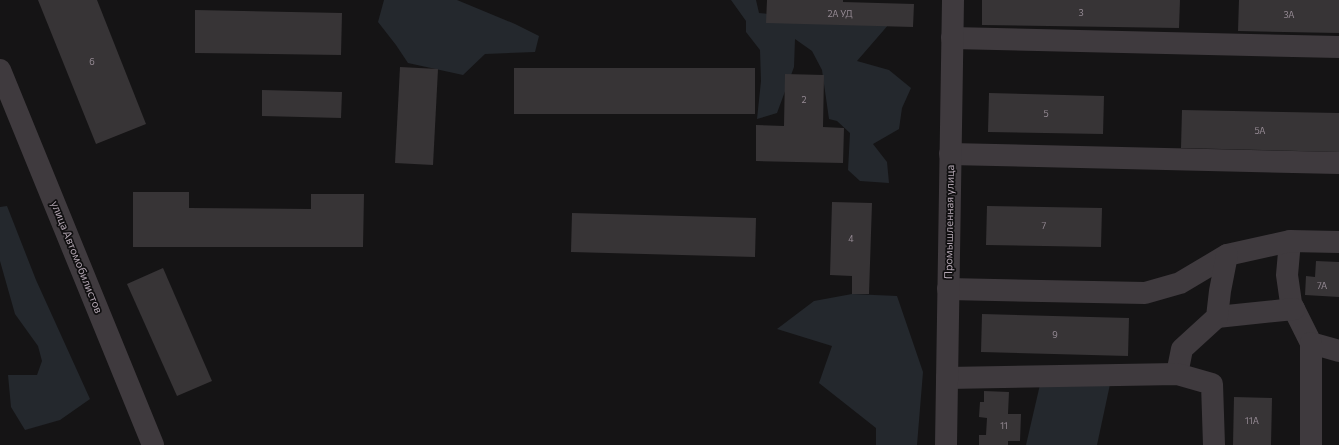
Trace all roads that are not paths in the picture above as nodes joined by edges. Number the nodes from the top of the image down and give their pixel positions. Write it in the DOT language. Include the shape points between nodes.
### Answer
graph roads {
  1 [pos="953,0"];
  2 [pos="952,38"];
  3 [pos="1339,47"];
  4 [pos="0,70"];
  5 [pos="950,154"];
  6 [pos="1339,163"];
  7 [pos="1290,241"];
  8 [pos="1339,242"];
  9 [pos="1227,255"];
  10 [pos="948,289"];
  11 [pos="1294,309"];
  12 [pos="1217,317"];
  13 [pos="1311,343"];
  14 [pos="1339,351"];
  15 [pos="1177,374"];
  16 [pos="947,378"];
  17 [pos="153,445"];
  18 [pos="946,445"];
  19 [pos="1214,445"];
  20 [pos="1311,445"];
  1 -- 2 [label="street, Промышленная улица"];
  2 -- 3 [label="street"];
  2 -- 5 [label="street, Промышленная улица"];
  4 -- 17 [label="street, улица Автомобилистов"];
  5 -- 6 [label="street"];
  5 -- 10 [label="street, Промышленная улица"];
  7 -- 8 [label="street"];
  7 -- 9 [label="street"];
  7 -- 11 [label="street" via="1287,275"];
  9 -- 10 [label="street" via="1180,283 1145,292"];
  9 -- 12 [label="street"];
  10 -- 16 [label="street, Промышленная улица"];
  11 -- 12 [label="street"];
  11 -- 13 [label="street"];
  12 -- 15 [label="street" via="1182,349"];
  13 -- 14 [label="street"];
  13 -- 20 [label="street"];
  15 -- 16 [label="street"];
  15 -- 19 [label="street" via="1212,384"];
  16 -- 18 [label="street, Промышленная улица"];
}
